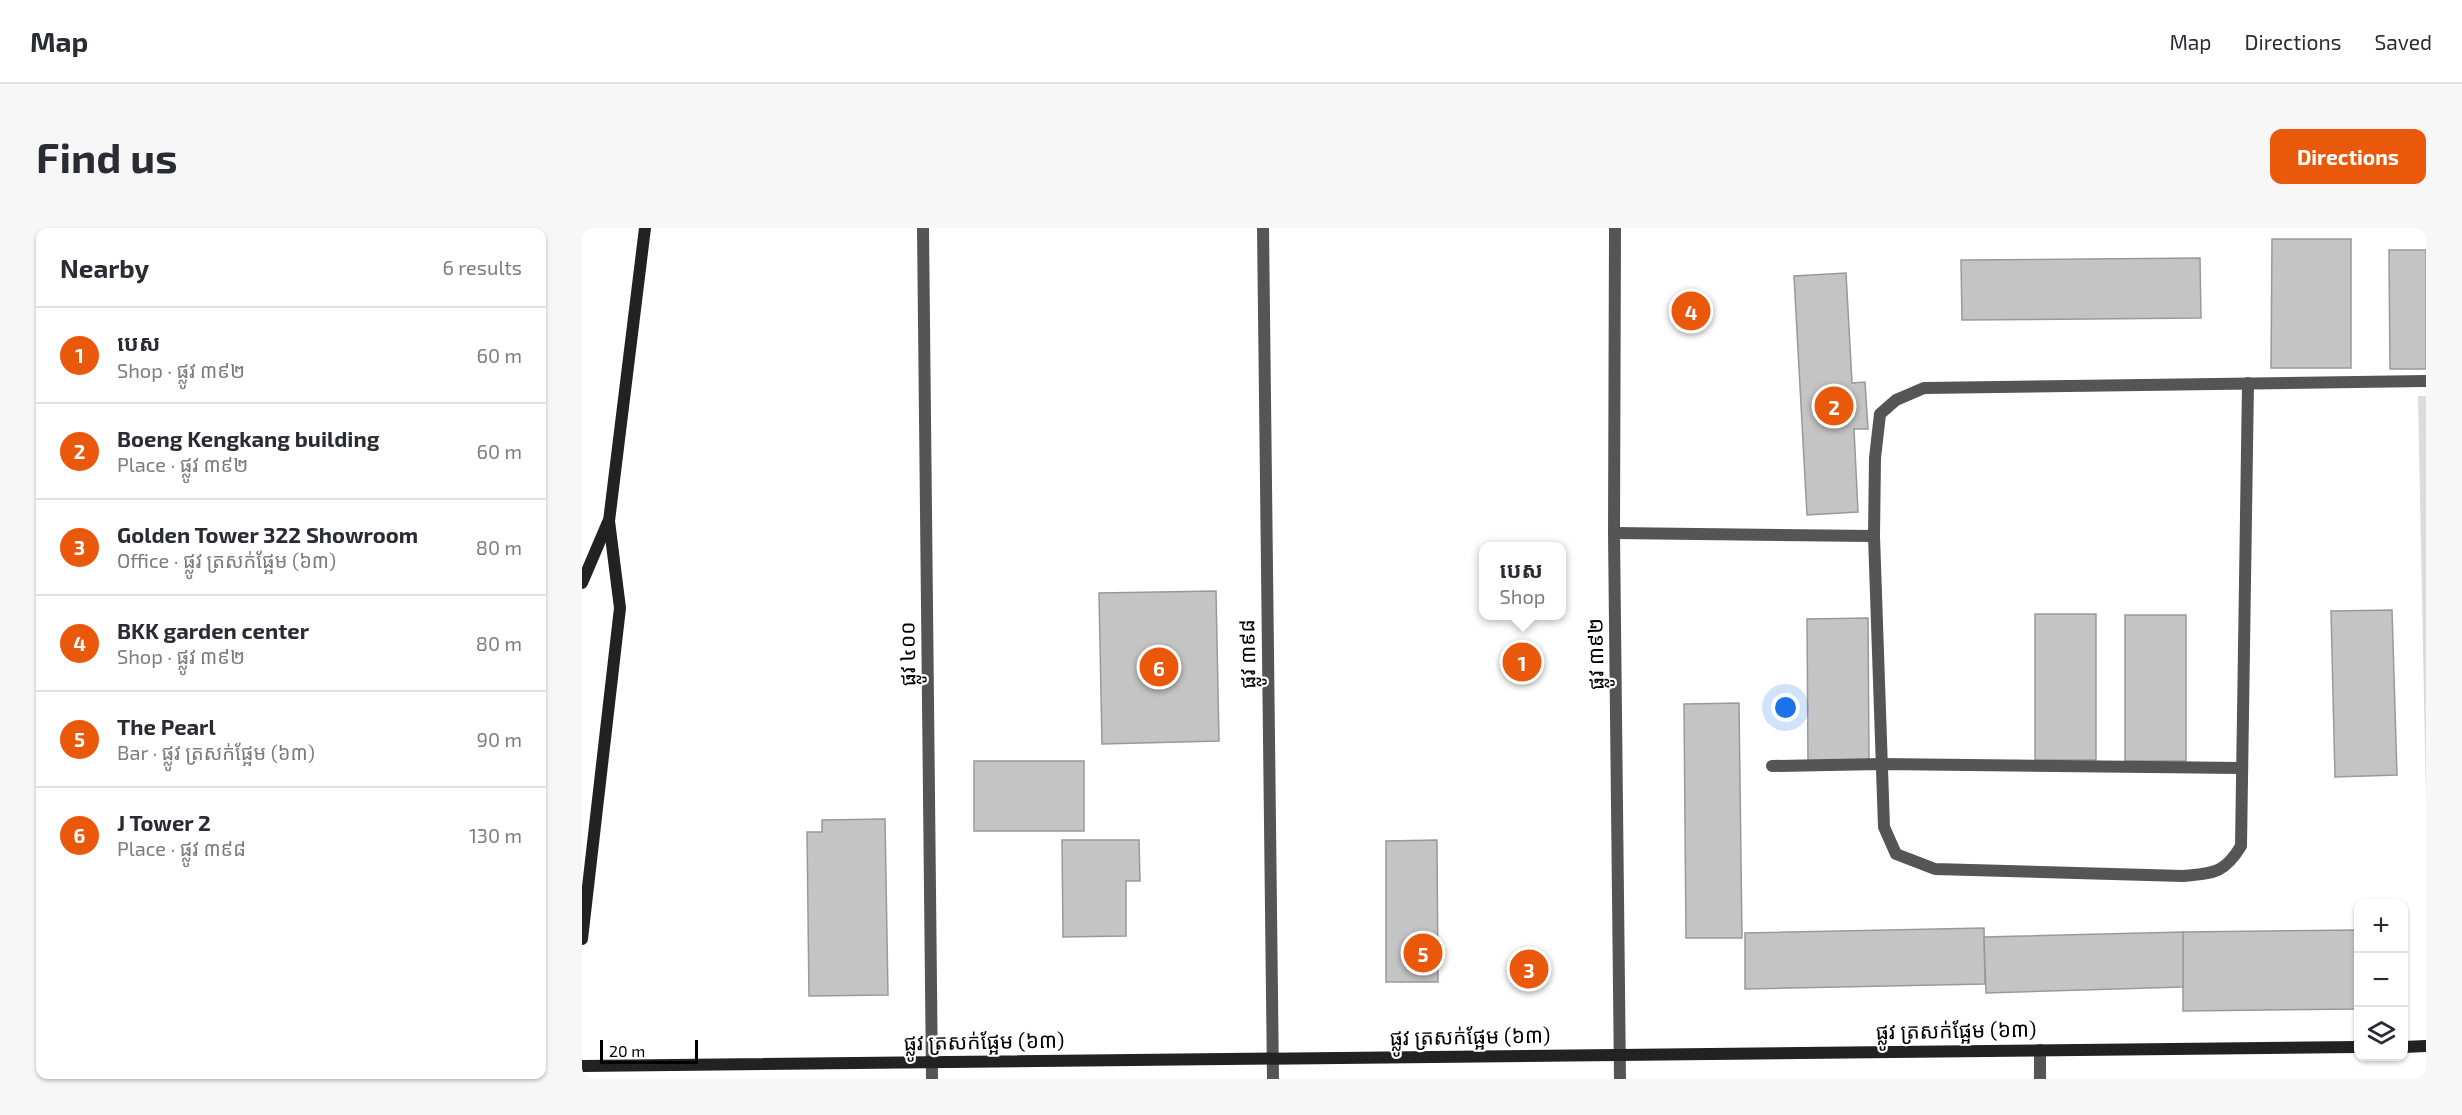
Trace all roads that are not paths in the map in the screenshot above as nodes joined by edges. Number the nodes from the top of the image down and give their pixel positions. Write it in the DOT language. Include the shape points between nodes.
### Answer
graph roads {
  1 [pos="645,228"];
  2 [pos="923,228"];
  3 [pos="1263,228"];
  4 [pos="1615,228"];
  5 [pos="2426,381"];
  6 [pos="2248,383"];
  7 [pos="609,521"];
  8 [pos="1614,533"];
  9 [pos="1874,536"];
  10 [pos="582,583"];
  11 [pos="1881,764"];
  12 [pos="1772,766"];
  13 [pos="2242,768"];
  14 [pos="582,939"];
  15 [pos="2354,1047"];
  16 [pos="2408,1047"];
  17 [pos="2426,1047"];
  18 [pos="2040,1050"];
  19 [pos="1620,1055"];
  20 [pos="1273,1058"];
  21 [pos="932,1062"];
  22 [pos="582,1066"];
  23 [pos="932,1079"];
  24 [pos="1273,1079"];
  25 [pos="1620,1079"];
  26 [pos="2040,1079"];
  1 -- 7 [label="street"];
  2 -- 21 [label="street, ផ្លូវ ៤០០"];
  3 -- 20 [label="street, ផ្លូវ ៣៩៨"];
  4 -- 8 [label="street, ផ្លូវ ៣៩២"];
  5 -- 6 [label="street"];
  6 -- 9 [label="street" via="1924,388 1896,400 1880,414"];
  6 -- 13 [label="street"];
  7 -- 10 [label="street"];
  7 -- 14 [label="street" via="621,608"];
  8 -- 9 [label="street"];
  8 -- 19 [label="street, ផ្លូវ ៣៩២"];
  9 -- 11 [label="street"];
  11 -- 12 [label="street"];
  11 -- 13 [label="street"];
  11 -- 13 [label="street" via="1884,827 1896,854 1935,869 2183,876 2212,873 2229,865 2241,846"];
  15 -- 18 [label="street, ផ្លូវ ត្រសក់ផ្អែម (៦៣)"];
  16 -- 17 [label="street"];
  18 -- 19 [label="street, ផ្លូវ ត្រសក់ផ្អែម (៦៣)"];
  18 -- 26 [label="street"];
  19 -- 20 [label="street, ផ្លូវ ត្រសក់ផ្អែម (៦៣)"];
  19 -- 25 [label="street, ផ្លូវ ៣៩២"];
  20 -- 21 [label="street, ផ្លូវ ត្រសក់ផ្អែម (៦៣)"];
  20 -- 24 [label="street, ផ្លូវ ៣៩៨"];
  21 -- 22 [label="street, ផ្លូវ ត្រសក់ផ្អែម (៦៣)"];
  21 -- 23 [label="street, ផ្លូវ ៤០០"];
}
